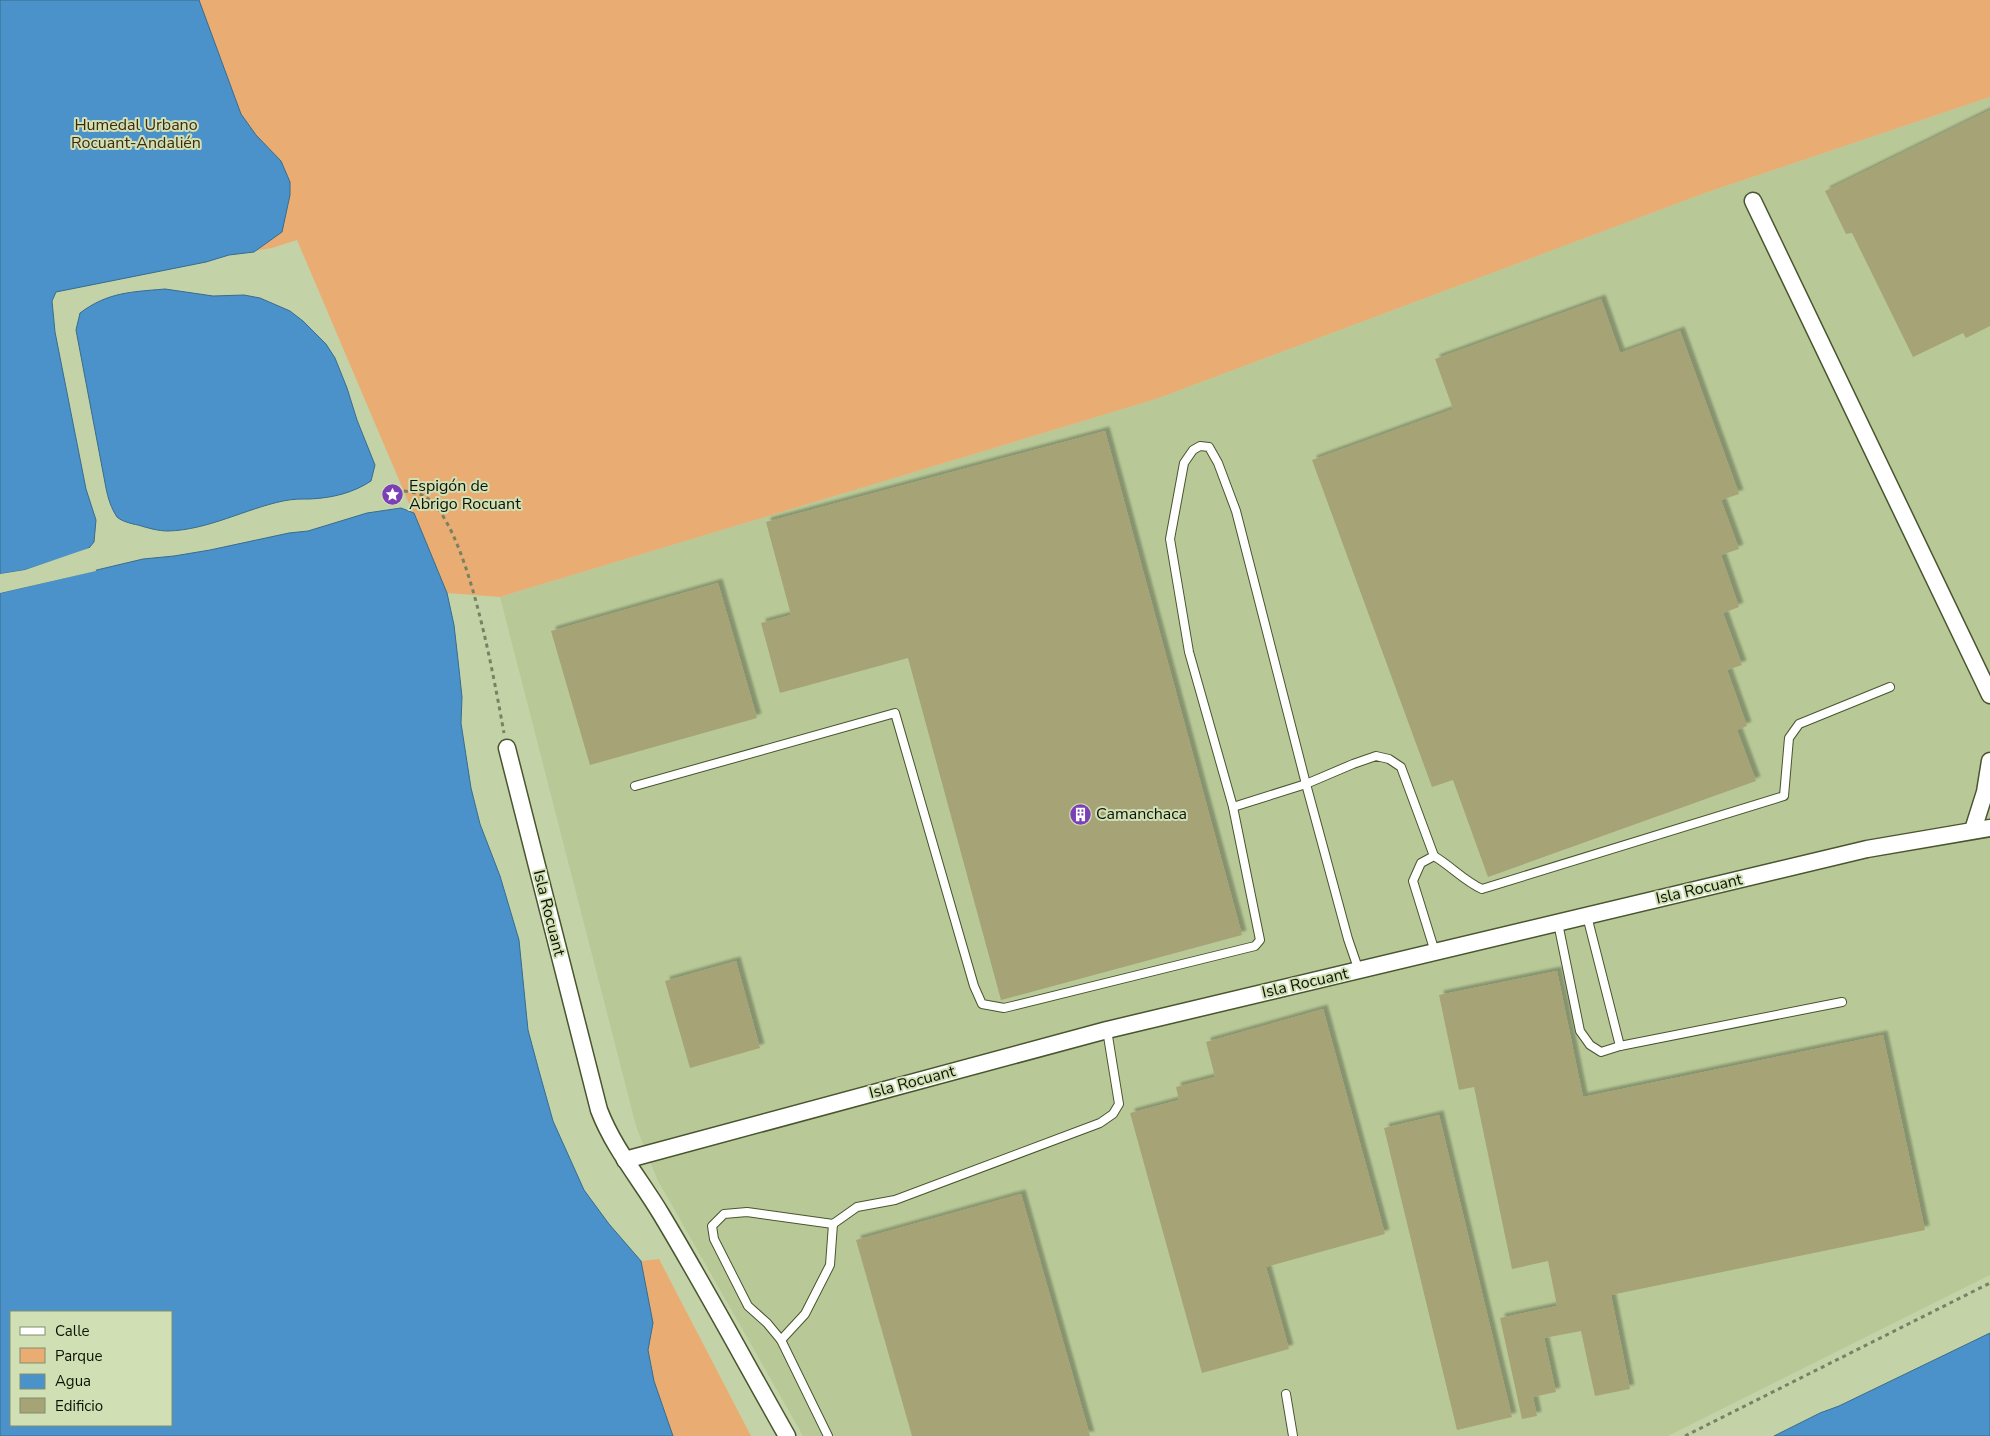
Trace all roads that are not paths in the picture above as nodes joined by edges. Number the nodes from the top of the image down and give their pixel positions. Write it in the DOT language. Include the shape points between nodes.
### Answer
graph roads {
  1 [pos="1753,201"];
  2 [pos="1890,687"];
  3 [pos="1990,695"];
  4 [pos="507,748"];
  5 [pos="1990,761"];
  6 [pos="1306,784"];
  7 [pos="635,786"];
  8 [pos="1233,807"];
  9 [pos="1990,828"];
  10 [pos="1973,830"];
  11 [pos="1434,856"];
  12 [pos="1587,916"];
  13 [pos="1558,923"];
  14 [pos="1435,952"];
  15 [pos="1359,971"];
  16 [pos="1842,1002"];
  17 [pos="1107,1030"];
  18 [pos="1620,1046"];
  19 [pos="625,1160"];
  20 [pos="833,1224"];
  21 [pos="781,1340"];
  22 [pos="1286,1394"];
  23 [pos="787,1436"];
  24 [pos="828,1436"];
  25 [pos="1293,1436"];
  1 -- 3 [label="street"];
  2 -- 11 [label="lane" via="1799,724 1789,738 1784,796 1482,890"];
  4 -- 19 [label="street, Isla Rocuant" via="600,1110 607,1130"];
  5 -- 10 [label="street" via="1985,792"];
  6 -- 8 [label="lane"];
  6 -- 8 [label="lane" via="1236,511 1210,447 1200,446 1184,463 1170,539 1189,652"];
  6 -- 11 [label="lane" via="1376,756 1389,759 1401,766"];
  6 -- 15 [label="lane"];
  7 -- 8 [label="lane" via="895,713 974,986 982,1004 1004,1008 1255,946 1260,940"];
  9 -- 10 [label="street, Isla Rocuant"];
  10 -- 12 [label="street, Isla Rocuant" via="1867,849"];
  11 -- 14 [label="lane" via="1420,863 1413,881"];
  12 -- 13 [label="street, Isla Rocuant"];
  12 -- 18 [label="lane"];
  13 -- 14 [label="street, Isla Rocuant"];
  13 -- 18 [label="lane" via="1580,1031 1590,1045 1601,1052"];
  14 -- 15 [label="street, Isla Rocuant"];
  15 -- 17 [label="street, Isla Rocuant"];
  16 -- 18 [label="lane"];
  17 -- 19 [label="street, Isla Rocuant"];
  17 -- 20 [label="lane" via="1119,1104 1113,1114 1100,1122 896,1200 857,1207"];
  19 -- 23 [label="street, Isla Rocuant" via="661,1213"];
  20 -- 21 [label="lane" via="830,1265 805,1314"];
  20 -- 21 [label="lane" via="747,1212 724,1214 712,1226 714,1239 748,1306"];
  21 -- 24 [label="lane"];
  22 -- 25 [label="lane"];
}
